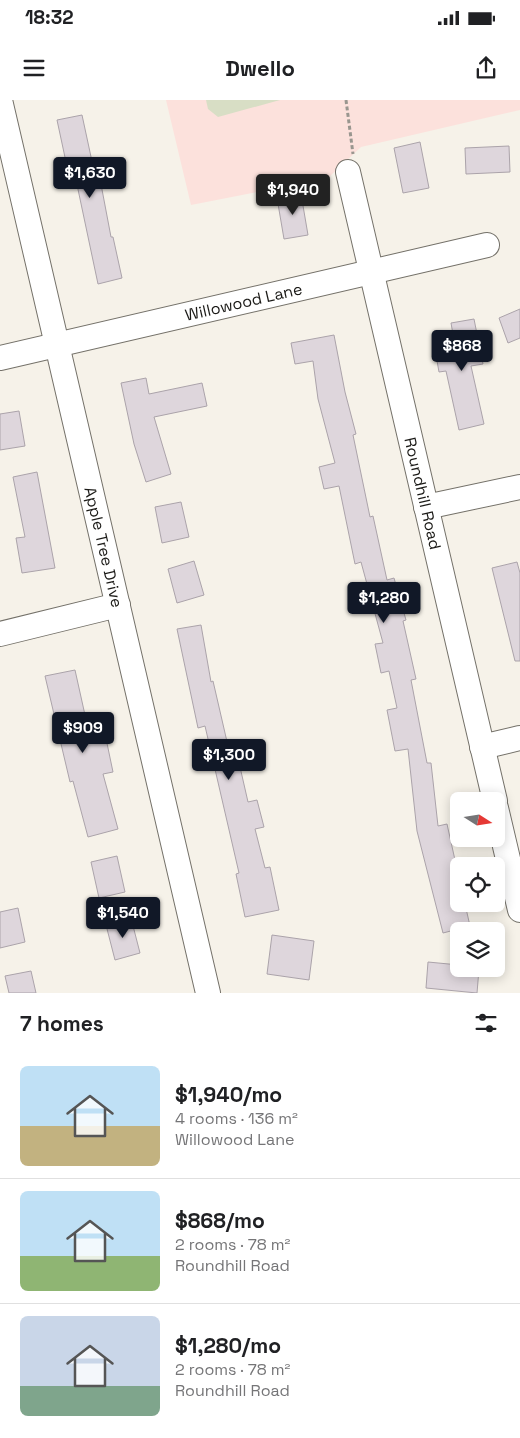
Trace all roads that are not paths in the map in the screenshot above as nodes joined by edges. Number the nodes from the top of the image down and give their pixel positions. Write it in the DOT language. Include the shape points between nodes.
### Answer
graph roads {
  1 [pos="0,100"];
  2 [pos="348,172"];
  3 [pos="487,245"];
  4 [pos="371,272"];
  5 [pos="57,344"];
  6 [pos="0,358"];
  7 [pos="520,487"];
  8 [pos="426,507"];
  9 [pos="118,605"];
  10 [pos="0,634"];
  11 [pos="520,738"];
  12 [pos="482,747"];
  13 [pos="493,792"];
  14 [pos="505,846"];
  15 [pos="520,910"];
  16 [pos="208,993"];
  1 -- 5 [label="street, Apple Tree Drive"];
  2 -- 4 [label="street, Roundhill Road"];
  3 -- 4 [label="street, Willowood Lane"];
  4 -- 5 [label="street, Willowood Lane"];
  4 -- 8 [label="street, Roundhill Road"];
  5 -- 6 [label="street, Willowood Lane"];
  5 -- 9 [label="street, Apple Tree Drive"];
  7 -- 8 [label="street"];
  8 -- 12 [label="street, Roundhill Road"];
  9 -- 10 [label="street"];
  9 -- 16 [label="street, Apple Tree Drive"];
  11 -- 12 [label="street"];
  12 -- 13 [label="street, Roundhill Road"];
  14 -- 15 [label="street"];
}
